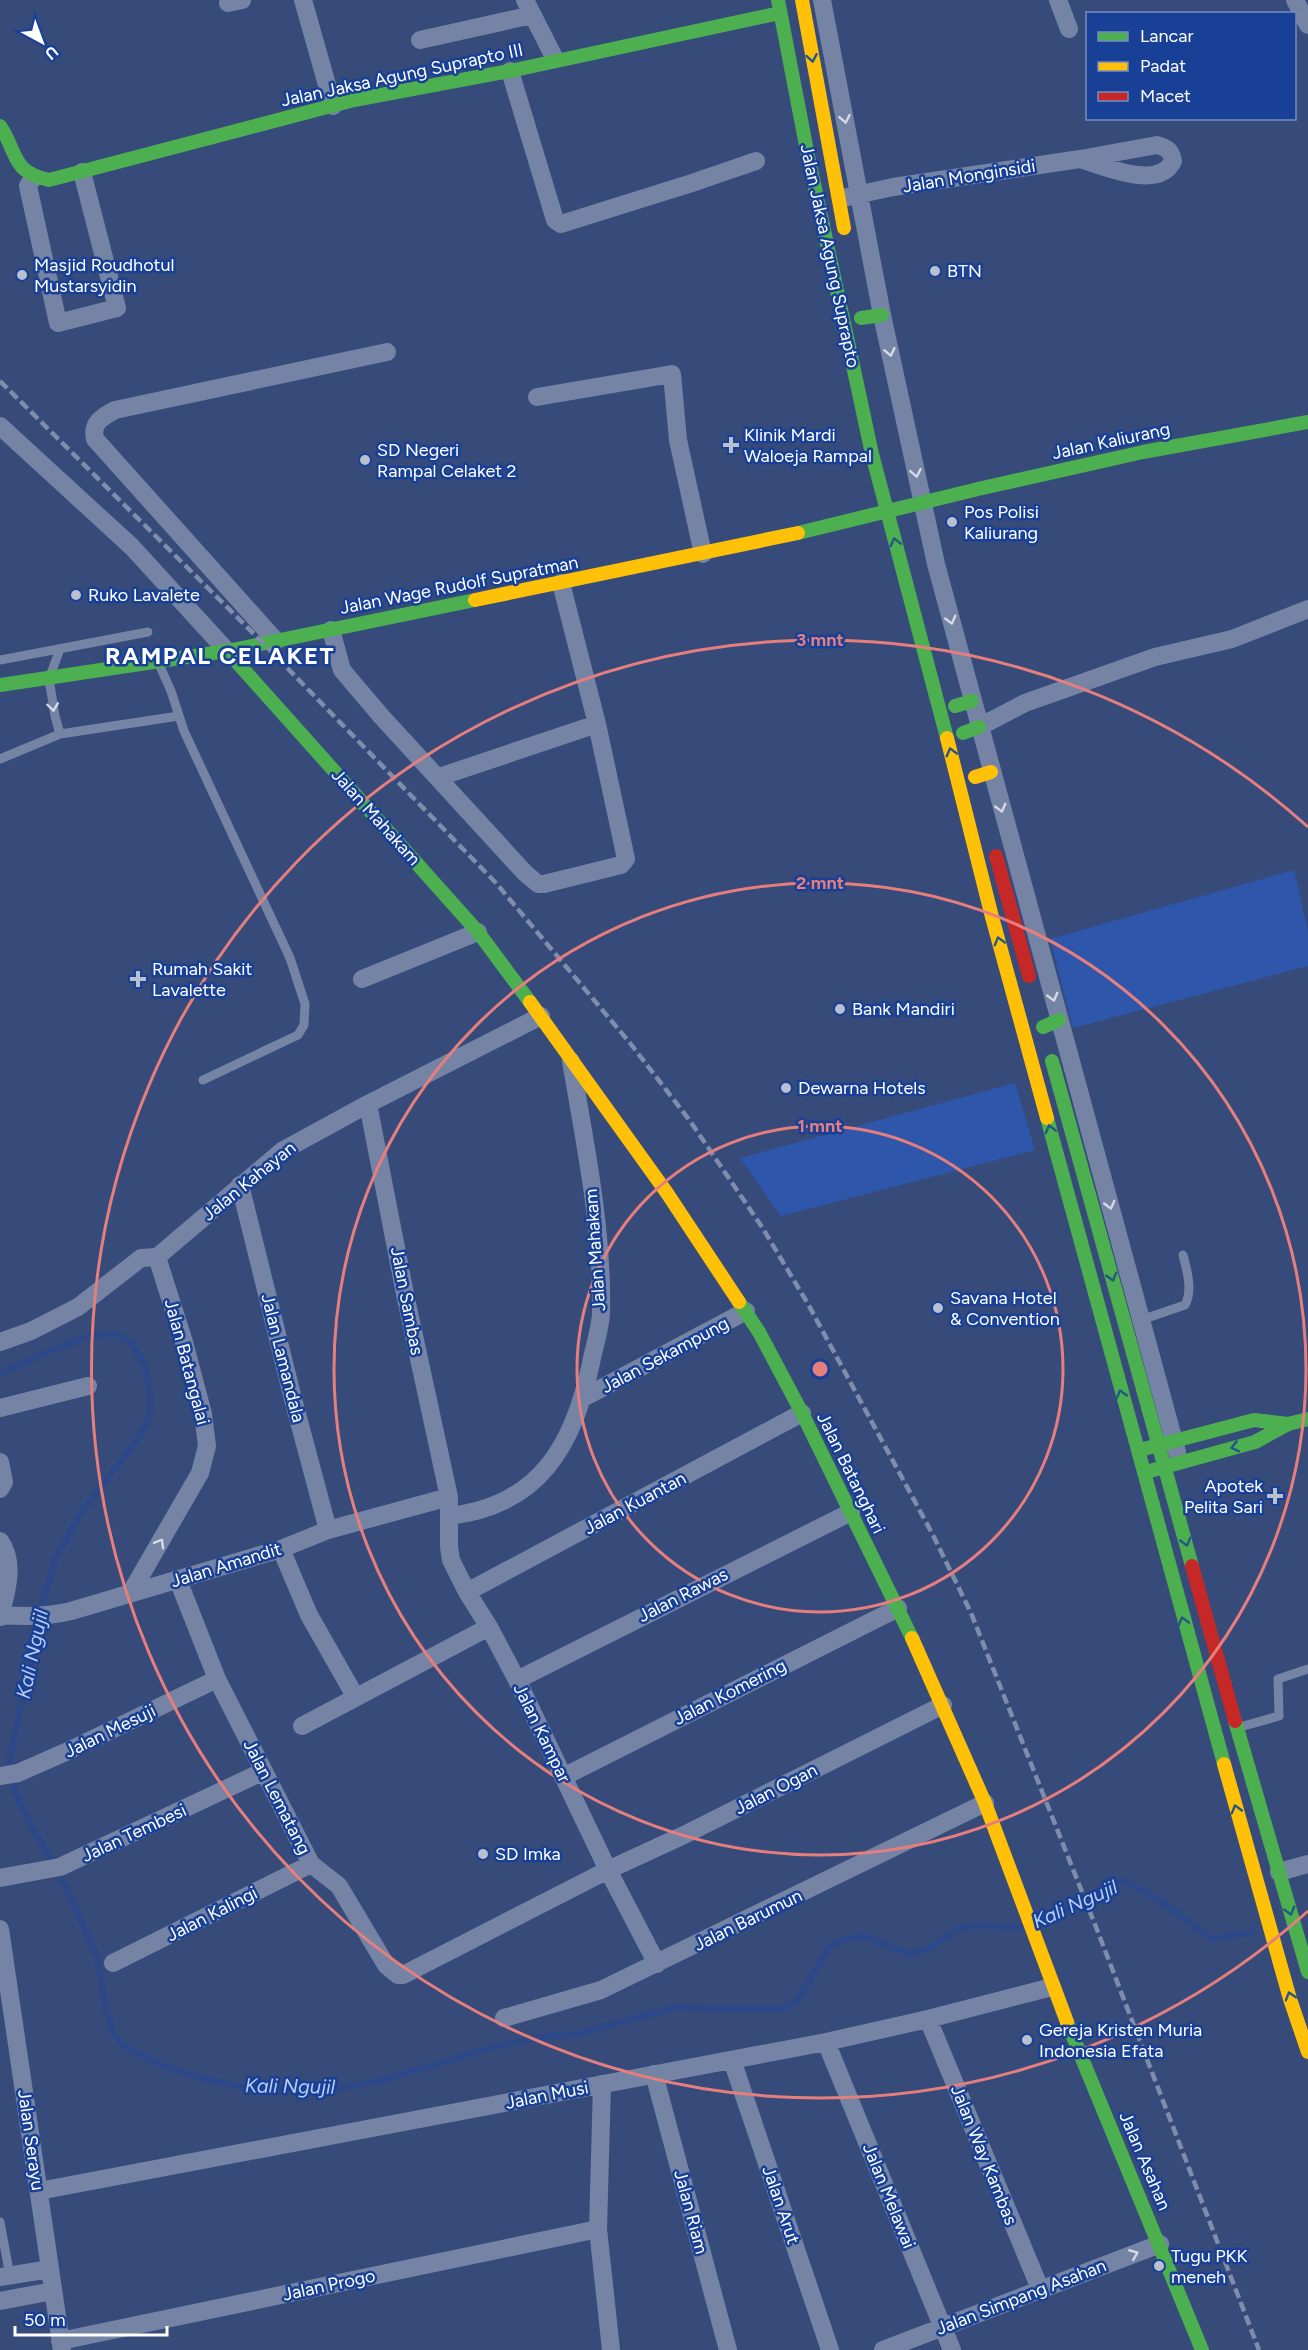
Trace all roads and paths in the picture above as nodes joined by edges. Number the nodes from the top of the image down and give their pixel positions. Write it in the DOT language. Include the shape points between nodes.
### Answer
graph roads {
  1 [pos="303,0"];
  2 [pos="802,0"];
  3 [pos="822,0"];
  4 [pos="1058,0"];
  5 [pos="1295,0"];
  6 [pos="779,6"];
  7 [pos="528,8"];
  8 [pos="1308,25"];
  9 [pos="1070,29"];
  10 [pos="420,40"];
  11 [pos="555,59"];
  12 [pos="510,70"];
  13 [pos="333,106"];
  14 [pos="2,133"];
  15 [pos="1080,159"];
  16 [pos="756,161"];
  17 [pos="82,172"];
  18 [pos="33,178"];
  19 [pos="858,196"];
  20 [pos="838,199"];
  21 [pos="846,242"];
  22 [pos="882,315"];
  23 [pos="861,318"];
  24 [pos="387,352"];
  25 [pos="537,398"];
  26 [pos="1308,422"];
  27 [pos="4,434"];
  28 [pos="922,502"];
  29 [pos="887,511"];
  30 [pos="703,554"];
  31 [pos="561,583"];
  32 [pos="1308,609"];
  33 [pos="331,630"];
  34 [pos="148,632"];
  35 [pos="276,640"];
  36 [pos="60,649"];
  37 [pos="227,651"];
  38 [pos="0,660"];
  39 [pos="158,662"];
  40 [pos="50,679"];
  41 [pos="0,685"];
  42 [pos="179,716"];
  43 [pos="963,718"];
  44 [pos="597,724"];
  45 [pos="60,734"];
  46 [pos="0,759"];
  47 [pos="438,777"];
  48 [pos="993,842"];
  49 [pos="1019,904"];
  50 [pos="478,932"];
  51 [pos="1028,940"];
  52 [pos="362,979"];
  53 [pos="1034,995"];
  54 [pos="541,1016"];
  55 [pos="1047,1030"];
  56 [pos="570,1056"];
  57 [pos="203,1080"];
  58 [pos="368,1104"];
  59 [pos="1075,1112"];
  60 [pos="1093,1179"];
  61 [pos="240,1185"];
  62 [pos="1064,1186"];
  63 [pos="1183,1255"];
  64 [pos="157,1257"];
  65 [pos="746,1311"];
  66 [pos="1141,1320"];
  67 [pos="0,1342"];
  68 [pos="88,1386"];
  69 [pos="583,1398"];
  70 [pos="0,1408"];
  71 [pos="802,1413"];
  72 [pos="1308,1419"];
  73 [pos="1288,1424"];
  74 [pos="1167,1443"];
  75 [pos="1137,1451"];
  76 [pos="0,1462"];
  77 [pos="1172,1464"];
  78 [pos="1143,1473"];
  79 [pos="0,1489"];
  80 [pos="449,1497"];
  81 [pos="851,1512"];
  82 [pos="449,1516"];
  83 [pos="328,1530"];
  84 [pos="0,1541"];
  85 [pos="281,1549"];
  86 [pos="178,1580"];
  87 [pos="4,1583"];
  88 [pos="466,1592"];
  89 [pos="130,1594"];
  90 [pos="898,1608"];
  91 [pos="0,1616"];
  92 [pos="489,1627"];
  93 [pos="1308,1669"];
  94 [pos="217,1679"];
  95 [pos="517,1680"];
  96 [pos="355,1696"];
  97 [pos="943,1705"];
  98 [pos="302,1726"];
  99 [pos="1237,1728"];
  100 [pos="264,1771"];
  101 [pos="7,1774"];
  102 [pos="562,1777"];
  103 [pos="985,1803"];
  104 [pos="311,1864"];
  105 [pos="1308,1864"];
  106 [pos="608,1870"];
  107 [pos="1279,1872"];
  108 [pos="0,1878"];
  109 [pos="0,1929"];
  110 [pos="113,1963"];
  111 [pos="657,1965"];
  112 [pos="1308,1972"];
  113 [pos="1052,1987"];
  114 [pos="504,2018"];
  115 [pos="928,2019"];
  116 [pos="826,2042"];
  117 [pos="1308,2052"];
  118 [pos="732,2060"];
  119 [pos="654,2074"];
  120 [pos="602,2084"];
  121 [pos="39,2191"];
  122 [pos="0,2222"];
  123 [pos="598,2229"];
  124 [pos="1160,2244"];
  125 [pos="50,2269"];
  126 [pos="5,2276"];
  127 [pos="53,2290"];
  128 [pos="1041,2291"];
  129 [pos="0,2301"];
  130 [pos="943,2328"];
  131 [pos="61,2346"];
  132 [pos="607,2349"];
  133 [pos="728,2350"];
  134 [pos="831,2350"];
  135 [pos="883,2350"];
  136 [pos="952,2350"];
  137 [pos="1202,2350"];
  1 -- 13 [label="street"];
  2 -- 20 [label="main road, Jalan Jaksa Agung Suprapto, one-way"];
  3 -- 19 [label="street, one-way"];
  4 -- 9 [label="street"];
  5 -- 8 [label="street"];
  6 -- 11 [label="main road, Jalan Jaksa Agung Suprapto III"];
  6 -- 29 [label="main road, Jalan Jaksa Agung Suprapto"];
  7 -- 10 [label="street"];
  7 -- 11 [label="street"];
  11 -- 12 [label="main road, Jalan Jaksa Agung Suprapto III"];
  12 -- 13 [label="main road, Jalan Jaksa Agung Suprapto III"];
  12 -- 16 [label="street" via="555,220 561,224"];
  13 -- 17 [label="main road, Jalan Jaksa Agung Suprapto III"];
  14 -- 18 [label="main road" via="22,172"];
  15 -- 19 [label="street, Jalan Monginsidi" via="893,187"];
  17 -- 18 [label="main road, Jalan Jaksa Agung Suprapto III" via="49,180"];
  17 -- 18 [label="street" via="117,308 58,324 28,186"];
  19 -- 20 [label="street, Jalan Monginsidi"];
  19 -- 22 [label="street"];
  20 -- 21 [label="main road, Jalan Jaksa Agung Suprapto"];
  22 -- 23 [label="main road"];
  22 -- 28 [label="street, one-way"];
  24 -- 35 [label="street" via="115,411 95,424 95,439"];
  25 -- 30 [label="street" via="672,374 678,440"];
  26 -- 28 [label="main road, Jalan Kaliurang" via="1143,452"];
  27 -- 37 [label="street" via="132,548"];
  28 -- 29 [label="main road, Jalan Wage Rudolf Supratman"];
  28 -- 43 [label="street, one-way"];
  29 -- 30 [label="main road, Jalan Wage Rudolf Supratman"];
  62 -- 29 [label="main road, Jalan Jaksa Agung Suprapto, one-way"];
  30 -- 31 [label="main road, Jalan Wage Rudolf Supratman"];
  31 -- 33 [label="main road, Jalan Wage Rudolf Supratman"];
  31 -- 44 [label="street"];
  32 -- 43 [label="street" via="1232,639 1155,657 1024,703"];
  33 -- 35 [label="main road, Jalan Wage Rudolf Supratman"];
  33 -- 47 [label="street" via="342,670"];
  34 -- 36 [label="lane"];
  35 -- 37 [label="main road, Jalan Wage Rudolf Supratman"];
  36 -- 38 [label="lane"];
  36 -- 40 [label="lane"];
  37 -- 39 [label="main road, Jalan Wage Rudolf Supratman"];
  37 -- 50 [label="main road, Jalan Mahakam"];
  39 -- 40 [label="main road, Jalan Wage Rudolf Supratman"];
  39 -- 42 [label="lane"];
  40 -- 41 [label="main road, Jalan Wage Rudolf Supratman"];
  40 -- 45 [label="lane, one-way"];
  42 -- 45 [label="lane"];
  42 -- 57 [label="lane" via="290,958 305,1004 304,1025 298,1035"];
  43 -- 49 [label="street, one-way"];
  44 -- 47 [label="street"];
  44 -- 47 [label="street" via="626,859 621,865 538,884"];
  45 -- 46 [label="lane"];
  48 -- 49 [label="main road"];
  49 -- 51 [label="street"];
  50 -- 52 [label="street"];
  50 -- 54 [label="main road, Jalan Mahakam"];
  51 -- 53 [label="main road"];
  51 -- 55 [label="street, one-way"];
  54 -- 56 [label="main road, Jalan Batanghari"];
  54 -- 58 [label="street, Jalan Kahayan"];
  55 -- 59 [label="street"];
  55 -- 59 [label="main road"];
  56 -- 65 [label="main road, Jalan Batanghari"];
  56 -- 69 [label="street, Jalan Mahakam" via="600,1260 601,1316"];
  58 -- 61 [label="street, Jalan Kahayan" via="282,1151"];
  58 -- 80 [label="street, Jalan Sambas"];
  59 -- 60 [label="street"];
  60 -- 62 [label="main road"];
  60 -- 66 [label="street, one-way"];
  60 -- 74 [label="main road, one-way"];
  61 -- 64 [label="street, Jalan Kahayan"];
  61 -- 83 [label="street, Jalan Lamandala"];
  75 -- 62 [label="main road, Jalan Jaksa Agung Suprapto, one-way"];
  63 -- 66 [label="lane" via="1189,1288 1185,1305"];
  64 -- 67 [label="street, Jalan Kahayan" via="141,1258 78,1307 30,1332"];
  89 -- 64 [label="street, Jalan Batangalai, one-way" via="200,1473 207,1446 203,1414 184,1342"];
  65 -- 69 [label="street, Jalan Sekampung"];
  65 -- 71 [label="main road, Jalan Batanghari"];
  66 -- 74 [label="street"];
  68 -- 70 [label="street"];
  69 -- 82 [label="street, Jalan Mahakam" via="573,1426 548,1467 530,1484 510,1499 468,1514"];
  71 -- 81 [label="main road, Jalan Batanghari"];
  71 -- 88 [label="street, Jalan Kuantan"];
  72 -- 73 [label="main road"];
  73 -- 74 [label="main road" via="1254,1420"];
  73 -- 77 [label="main road, one-way" via="1254,1442"];
  74 -- 75 [label="main road"];
  74 -- 77 [label="street"];
  75 -- 78 [label="main road, Jalan Jaksa Agung Suprapto"];
  76 -- 79 [label="street" via="4,1482"];
  77 -- 78 [label="main road"];
  77 -- 99 [label="main road, one-way"];
  117 -- 78 [label="main road, Jalan Jaksa Agung Suprapto, one-way"];
  80 -- 82 [label="street, Jalan Kampar"];
  80 -- 83 [label="street, Jalan Amandit"];
  81 -- 90 [label="main road, Jalan Batanghari"];
  81 -- 95 [label="street, Jalan Rawas"];
  82 -- 88 [label="street, Jalan Kampar" via="451,1560"];
  83 -- 85 [label="street, Jalan Amandit"];
  84 -- 87 [label="street" via="9,1562"];
  85 -- 86 [label="street, Jalan Amandit"];
  85 -- 96 [label="street" via="309,1615"];
  86 -- 89 [label="street, Jalan Amandit"];
  86 -- 94 [label="street, Jalan Lematang"];
  87 -- 91 [label="street"];
  88 -- 92 [label="street, Jalan Kampar"];
  89 -- 91 [label="street, Jalan Amandit" via="53,1616"];
  90 -- 97 [label="main road, Jalan Batanghari"];
  90 -- 102 [label="street, Jalan Komering"];
  92 -- 95 [label="street, Jalan Kampar"];
  92 -- 96 [label="street"];
  93 -- 99 [label="lane" via="1278,1679 1279,1716"];
  94 -- 100 [label="street, Jalan Lematang"];
  94 -- 101 [label="street, Jalan Mesuji" via="68,1751"];
  95 -- 102 [label="street, Jalan Kampar"];
  96 -- 98 [label="street"];
  97 -- 103 [label="main road, Jalan Batanghari"];
  97 -- 106 [label="street, Jalan Ogan"];
  99 -- 107 [label="main road"];
  100 -- 104 [label="street, Jalan Lematang"];
  100 -- 108 [label="street, Jalan Tembesi" via="52,1869"];
  102 -- 106 [label="street, Jalan Kampar"];
  103 -- 111 [label="street, Jalan Barumun"];
  103 -- 113 [label="main road, Jalan Batanghari"];
  104 -- 106 [label="street, Jalan Lematang" via="339,1886 386,1965 398,1975"];
  104 -- 110 [label="street, Jalan Kalingi"];
  105 -- 107 [label="street"];
  106 -- 111 [label="street, Jalan Kampar"];
  107 -- 112 [label="main road, one-way"];
  109 -- 121 [label="street, Jalan Serayu"];
  111 -- 114 [label="street, Jalan Barumun" via="601,1990"];
  113 -- 115 [label="street, Jalan Musi"];
  113 -- 124 [label="main road, Jalan Asahan"];
  115 -- 116 [label="street, Jalan Musi"];
  115 -- 128 [label="street, Jalan Way Kambas"];
  116 -- 118 [label="street, Jalan Musi"];
  116 -- 130 [label="street, Jalan Melawai"];
  118 -- 119 [label="street, Jalan Musi"];
  118 -- 134 [label="street, Jalan Arut"];
  119 -- 120 [label="street, Jalan Musi"];
  119 -- 133 [label="street, Jalan Riam"];
  120 -- 121 [label="street, Jalan Musi"];
  120 -- 123 [label="street"];
  121 -- 125 [label="street, Jalan Serayu"];
  122 -- 126 [label="lane"];
  123 -- 131 [label="street, Jalan Progo"];
  123 -- 132 [label="street"];
  128 -- 124 [label="street, Jalan Simpang Asahan, one-way"];
  124 -- 137 [label="main road, Jalan Asahan"];
  125 -- 126 [label="street"];
  125 -- 127 [label="street, Jalan Serayu"];
  127 -- 129 [label="street"];
  127 -- 131 [label="street, Jalan Serayu"];
  128 -- 130 [label="street, Jalan Simpang Asahan"];
  130 -- 135 [label="street, Jalan Simpang Asahan"];
  130 -- 136 [label="street, Jalan Melawai"];
}
